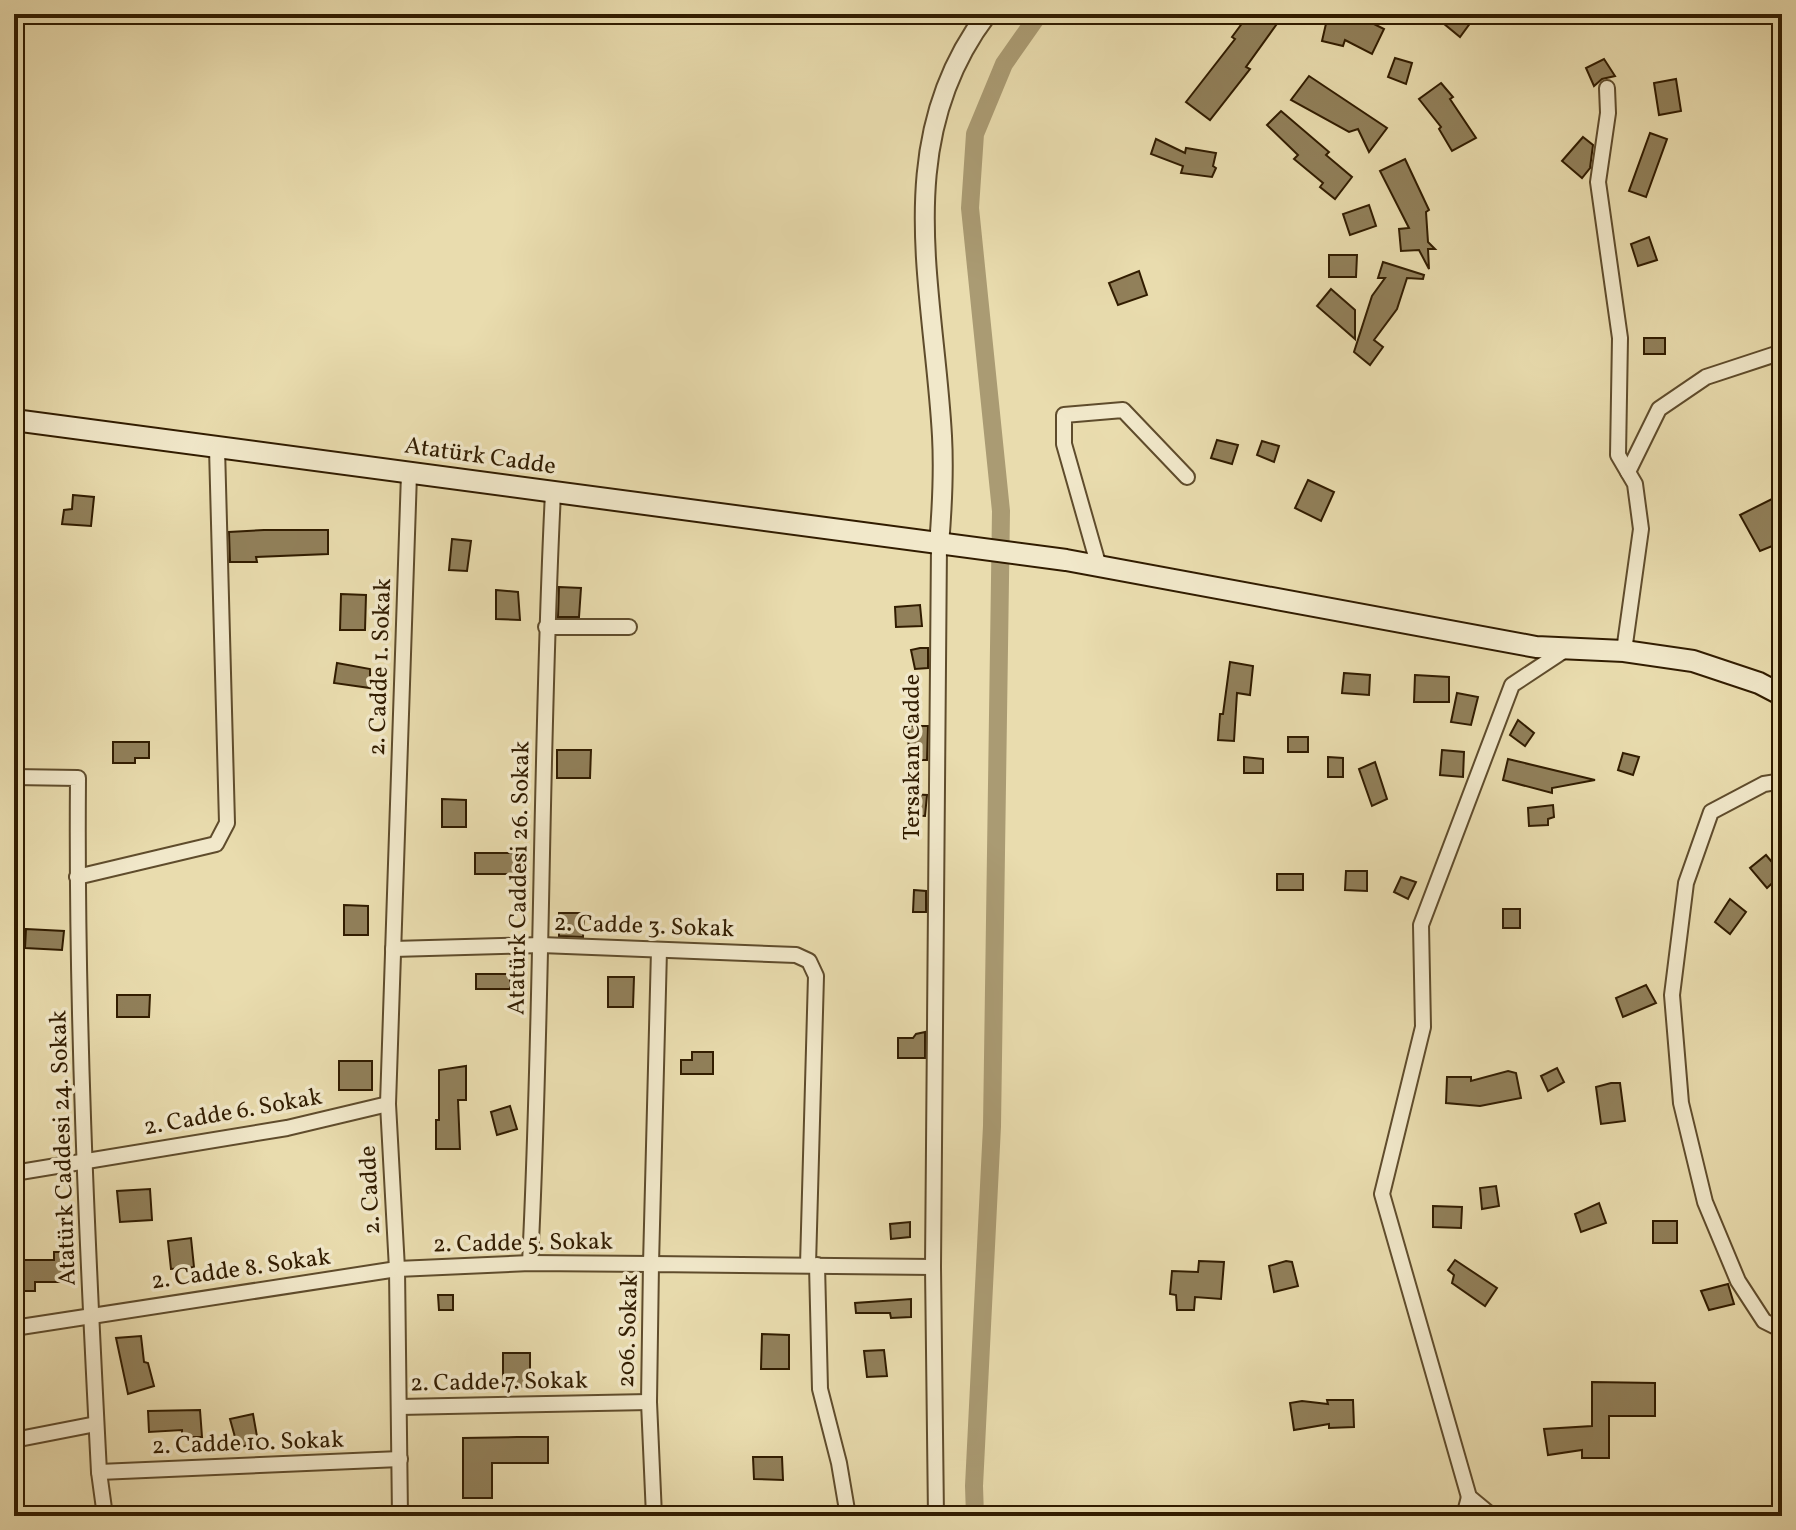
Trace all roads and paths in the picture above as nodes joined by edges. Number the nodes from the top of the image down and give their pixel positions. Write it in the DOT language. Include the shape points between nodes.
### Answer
graph roads {
  1 [pos="987,14"];
  2 [pos="1607,88"];
  3 [pos="1782,352"];
  4 [pos="14,420"];
  5 [pos="217,448"];
  6 [pos="1628,472"];
  7 [pos="409,474"];
  8 [pos="1187,477"];
  9 [pos="553,493"];
  10 [pos="939,545"];
  11 [pos="1099,567"];
  12 [pos="546,627"];
  13 [pos="629,627"];
  14 [pos="1568,648"];
  15 [pos="1624,651"];
  16 [pos="1782,695"];
  17 [pos="14,777"];
  18 [pos="1782,781"];
  19 [pos="396,861"];
  20 [pos="77,877"];
  21 [pos="541,945"];
  22 [pos="393,949"];
  23 [pos="659,950"];
  24 [pos="388,1104"];
  25 [pos="85,1162"];
  26 [pos="14,1173"];
  27 [pos="530,1263"];
  28 [pos="651,1264"];
  29 [pos="812,1265"];
  30 [pos="933,1267"];
  31 [pos="397,1269"];
  32 [pos="92,1314"];
  33 [pos="14,1328"];
  34 [pos="1782,1330"];
  35 [pos="649,1402"];
  36 [pos="399,1407"];
  37 [pos="96,1424"];
  38 [pos="14,1440"];
  39 [pos="400,1459"];
  40 [pos="99,1472"];
  41 [pos="1469,1497"];
  42 [pos="105,1516"];
  43 [pos="400,1516"];
  44 [pos="654,1516"];
  45 [pos="848,1516"];
  46 [pos="936,1516"];
  47 [pos="1464,1516"];
  48 [pos="1492,1516"];
  1 -- 10 [label="street, Tersakan Cadde" via="970,37 935,116 925,177 925,257 942,435"];
  2 -- 6 [label="street" via="1598,182 1620,338 1618,455"];
  3 -- 6 [label="street" via="1706,377 1659,409"];
  4 -- 5 [label="main road, Atatürk Cadde"];
  5 -- 7 [label="main road, Atatürk Cadde"];
  5 -- 20 [label="street" via="227,823 216,844"];
  6 -- 15 [label="street" via="1635,484 1641,529"];
  7 -- 9 [label="main road, Atatürk Cadde"];
  7 -- 19 [label="street, 2. Cadde 1. Sokak"];
  8 -- 11 [label="street" via="1123,410 1064,415 1064,444"];
  9 -- 10 [label="main road, Atatürk Cadde"];
  9 -- 12 [label="street, Atatürk Caddesi 26. Sokak"];
  10 -- 11 [label="main road, Atatürk Cadde"];
  10 -- 30 [label="street, Tersakan Cadde"];
  11 -- 14 [label="main road, Atatürk Cadde" via="1536,647"];
  12 -- 13 [label="street"];
  12 -- 21 [label="street, Atatürk Caddesi 26. Sokak"];
  14 -- 15 [label="main road, Atatürk Cadde"];
  14 -- 41 [label="street" via="1512,685 1421,925 1423,1027 1382,1194"];
  15 -- 16 [label="main road, Atatürk Cadde" via="1693,661"];
  17 -- 20 [label="street, Atatürk Caddesi 24. Sokak" via="78,778"];
  18 -- 34 [label="street" via="1764,784 1711,812 1686,883 1672,995 1681,1103 1705,1202 1738,1281 1764,1321"];
  19 -- 22 [label="street, 2. Cadde"];
  20 -- 25 [label="street, Atatürk Caddesi 24. Sokak"];
  21 -- 22 [label="street, 2. Cadde 3. Sokak"];
  21 -- 23 [label="street, 2. Cadde 3. Sokak"];
  21 -- 27 [label="street, Atatürk Caddesi 26. Sokak"];
  22 -- 24 [label="street, 2. Cadde"];
  23 -- 28 [label="street"];
  23 -- 29 [label="street, 2. Cadde 3. Sokak" via="796,955 809,961 816,976"];
  24 -- 25 [label="street, 2. Cadde 6. Sokak" via="287,1128"];
  24 -- 31 [label="street, 2. Cadde"];
  25 -- 26 [label="street, 2. Cadde 6. Sokak"];
  25 -- 32 [label="street, Atatürk Caddesi 24. Sokak"];
  27 -- 28 [label="street, 2. Cadde 5. Sokak"];
  27 -- 31 [label="street, 2. Cadde 5. Sokak"];
  28 -- 29 [label="street, 206. Sokak"];
  28 -- 35 [label="street, 206. Sokak"];
  29 -- 30 [label="street, 206. Sokak"];
  29 -- 45 [label="street" via="820,1389"];
  30 -- 46 [label="street, Tersakan Cadde"];
  31 -- 32 [label="street, 2. Cadde 8. Sokak"];
  31 -- 36 [label="street, 2. Cadde"];
  32 -- 33 [label="street, 2. Cadde 8. Sokak"];
  32 -- 37 [label="street, Atatürk Caddesi 24. Sokak"];
  35 -- 36 [label="street, 2. Cadde 7. Sokak"];
  35 -- 44 [label="street, 206. Sokak"];
  36 -- 39 [label="street, 2. Cadde"];
  37 -- 38 [label="street"];
  37 -- 40 [label="street, Atatürk Caddesi 24. Sokak"];
  39 -- 40 [label="street, 2. Cadde 10. Sokak"];
  39 -- 43 [label="street, 2. Cadde"];
  40 -- 42 [label="street, Atatürk Caddesi 24. Sokak"];
  41 -- 47 [label="street"];
  41 -- 48 [label="street"];
}
